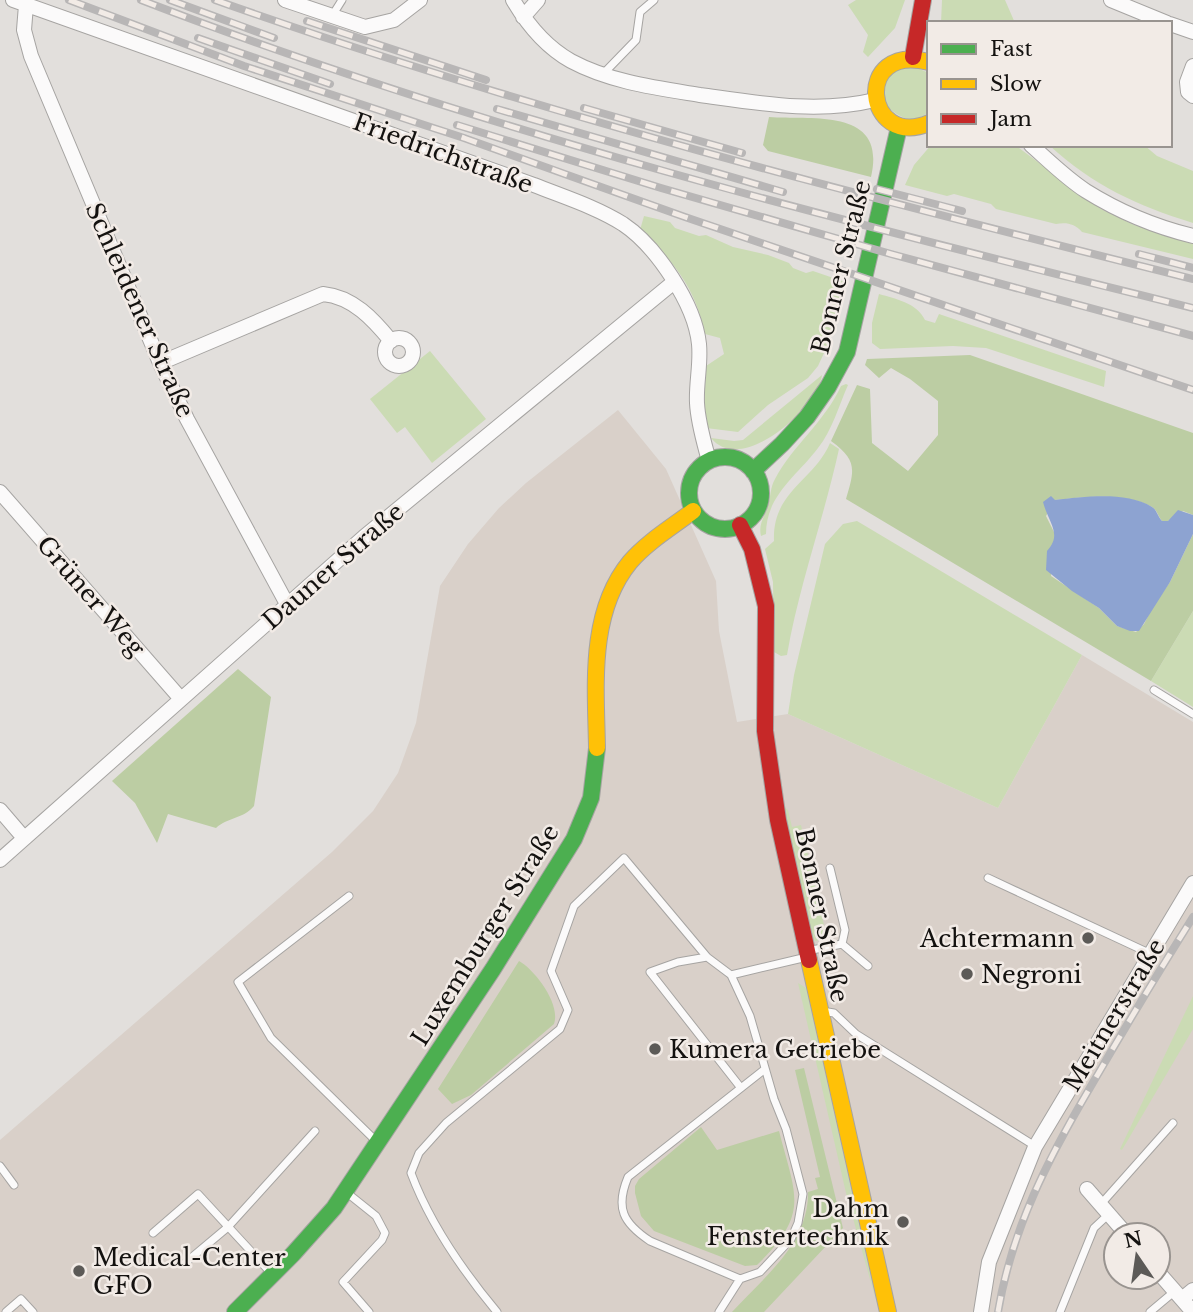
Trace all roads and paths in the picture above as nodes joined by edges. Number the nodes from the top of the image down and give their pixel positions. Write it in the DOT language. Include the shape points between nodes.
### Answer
graph roads {
  1 [pos="285,0"];
  2 [pos="342,0"];
  3 [pos="419,0"];
  4 [pos="513,0"];
  5 [pos="538,0"];
  6 [pos="654,0"];
  7 [pos="923,0"];
  8 [pos="1111,0"];
  9 [pos="20,3"];
  10 [pos="302,3"];
  11 [pos="332,16"];
  12 [pos="523,17"];
  13 [pos="1164,21"];
  14 [pos="1172,24"];
  15 [pos="1193,32"];
  16 [pos="921,60"];
  17 [pos="1193,66"];
  18 [pos="603,75"];
  19 [pos="1193,96"];
  20 [pos="875,100"];
  21 [pos="927,124"];
  22 [pos="900,127"];
  23 [pos="1033,147"];
  24 [pos="1193,236"];
  25 [pos="674,282"];
  26 [pos="391,341"];
  27 [pos="160,363"];
  28 [pos="709,461"];
  29 [pos="753,471"];
  30 [pos="0,492"];
  31 [pos="693,511"];
  32 [pos="740,525"];
  33 [pos="287,604"];
  34 [pos="1154,690"];
  35 [pos="181,699"];
  36 [pos="1193,715"];
  37 [pos="0,810"];
  38 [pos="24,838"];
  39 [pos="0,860"];
  40 [pos="830,868"];
  41 [pos="988,878"];
  42 [pos="1193,883"];
  43 [pos="349,896"];
  44 [pos="842,944"];
  45 [pos="807,954"];
  46 [pos="1151,954"];
  47 [pos="707,957"];
  48 [pos="868,966"];
  49 [pos="731,975"];
  50 [pos="819,1010"];
  51 [pos="765,1069"];
  52 [pos="741,1088"];
  53 [pos="1173,1123"];
  54 [pos="314,1131"];
  55 [pos="379,1144"];
  56 [pos="1035,1147"];
  57 [pos="0,1166"];
  58 [pos="14,1185"];
  59 [pos="1087,1189"];
  60 [pos="346,1191"];
  61 [pos="1105,1209"];
  62 [pos="1115,1221"];
  63 [pos="228,1227"];
  64 [pos="153,1233"];
  65 [pos="185,1264"];
  66 [pos="273,1275"];
  67 [pos="740,1279"];
  68 [pos="1183,1293"];
  69 [pos="6,1312"];
  70 [pos="33,1312"];
  71 [pos="234,1312"];
  72 [pos="369,1312"];
  73 [pos="497,1312"];
  74 [pos="719,1312"];
  75 [pos="888,1312"];
  76 [pos="981,1312"];
  77 [pos="1060,1312"];
  78 [pos="1150,1312"];
  79 [pos="1192,1312"];
  1 -- 10 [label="street"];
  2 -- 11 [label="lane"];
  3 -- 11 [label="street" via="394,20 374,27"];
  4 -- 12 [label="street"];
  5 -- 12 [label="street"];
  6 -- 18 [label="lane" via="640,12 636,40"];
  7 -- 16 [label="main road"];
  8 -- 13 [label="street"];
  9 -- 25 [label="street, Friedrichstraße" via="587,206 623,224 642,240"];
  9 -- 27 [label="street, Schleidener Straße" via="31,57"];
  10 -- 11 [label="street"];
  12 -- 18 [label="street" via="570,61"];
  14 -- 15 [label="street"];
  16 -- 20 [label="main road" via="900,58 888,64 875,86"];
  17 -- 19 [label="street" via="1187,88"];
  18 -- 20 [label="street" via="653,88 765,104 848,106"];
  20 -- 22 [label="main road" via="888,121"];
  21 -- 22 [label="main road"];
  22 -- 29 [label="main road, Bonner Straße" via="847,352 811,414"];
  23 -- 24 [label="street" via="1105,202"];
  25 -- 28 [label="street, Friedrichstraße" via="696,324 697,402"];
  25 -- 33 [label="street, Dauner Straße"];
  26 -- 27 [label="street" via="358,307 323,294"];
  27 -- 33 [label="street, Schleidener Straße"];
  28 -- 29 [label="main road" via="733,458"];
  28 -- 31 [label="main road" via="692,477 689,500"];
  29 -- 32 [label="main road" via="760,501"];
  30 -- 35 [label="street, Grüner Weg"];
  31 -- 32 [label="main road" via="719,529"];
  31 -- 55 [label="main road, Luxemburger Straße" via="632,560 608,603 595,660 597,754 591,798 574,839"];
  32 -- 45 [label="main road, Bonner Straße" via="752,549 766,607 765,731 778,820"];
  33 -- 35 [label="street, Dauner Straße"];
  34 -- 36 [label="lane"];
  35 -- 38 [label="street, Dauner Straße"];
  37 -- 38 [label="street"];
  38 -- 39 [label="street, Dauner Straße"];
  40 -- 44 [label="lane" via="845,930"];
  41 -- 46 [label="lane"];
  42 -- 46 [label="street, Meitnerstraße"];
  43 -- 55 [label="lane" via="238,982 271,1038"];
  44 -- 45 [label="lane"];
  44 -- 48 [label="lane"];
  45 -- 49 [label="lane"];
  45 -- 50 [label="main road, Bonner Straße"];
  46 -- 56 [label="street, Meitnerstraße"];
  47 -- 49 [label="lane"];
  47 -- 52 [label="lane" via="650,972"];
  47 -- 73 [label="lane" via="624,858 574,906 551,971 568,1010 560,1029 446,1123 419,1153 411,1172 420,1196 469,1279"];
  49 -- 51 [label="lane" via="750,1016"];
  50 -- 56 [label="lane" via="834,1013 856,1034"];
  50 -- 75 [label="main road, Bonner Straße"];
  51 -- 52 [label="lane"];
  51 -- 67 [label="lane" via="803,1194 792,1239 760,1272"];
  52 -- 67 [label="lane" via="628,1177 621,1205 626,1220 650,1241"];
  53 -- 61 [label="lane"];
  54 -- 63 [label="lane"];
  55 -- 60 [label="main road, Luxemburger Straße"];
  56 -- 76 [label="street, Meitnerstraße" via="989,1262"];
  57 -- 58 [label="lane"];
  59 -- 61 [label="street"];
  60 -- 66 [label="main road, Luxemburger Straße"];
  60 -- 72 [label="lane" via="376,1216 385,1233 343,1282"];
  61 -- 62 [label="street"];
  61 -- 77 [label="lane"];
  63 -- 64 [label="lane" via="198,1194"];
  63 -- 65 [label="lane"];
  63 -- 66 [label="lane"];
  66 -- 71 [label="main road, Luxemburger Straße"];
  67 -- 74 [label="lane"];
  68 -- 78 [label="lane"];
  68 -- 79 [label="street"];
  69 -- 70 [label="lane" via="21,1299"];
}
